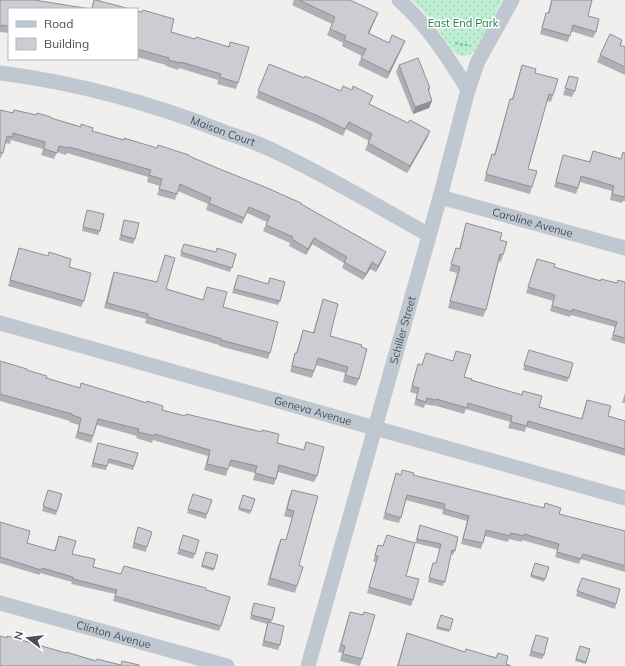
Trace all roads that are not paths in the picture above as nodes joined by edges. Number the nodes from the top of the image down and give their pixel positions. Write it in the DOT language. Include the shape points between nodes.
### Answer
graph roads {
  1 [pos="399,0"];
  2 [pos="512,0"];
  3 [pos="0,73"];
  4 [pos="468,90"];
  5 [pos="440,197"];
  6 [pos="429,234"];
  7 [pos="625,248"];
  8 [pos="0,323"];
  9 [pos="375,427"];
  10 [pos="625,498"];
  11 [pos="0,603"];
  12 [pos="228,666"];
  13 [pos="308,666"];
  1 -- 4 [label="street" via="422,22 440,45"];
  2 -- 4 [label="street, Schiller Street" via="478,61"];
  3 -- 6 [label="street, Maison Court" via="104,93 197,121 271,150"];
  4 -- 5 [label="street, Schiller Street"];
  5 -- 6 [label="street, Schiller Street"];
  5 -- 7 [label="street, Caroline Avenue"];
  6 -- 9 [label="street, Schiller Street"];
  8 -- 9 [label="street, Geneva Avenue"];
  9 -- 10 [label="street, Geneva Avenue"];
  9 -- 13 [label="street, Schiller Street"];
  11 -- 12 [label="street, Clinton Avenue"];
}
